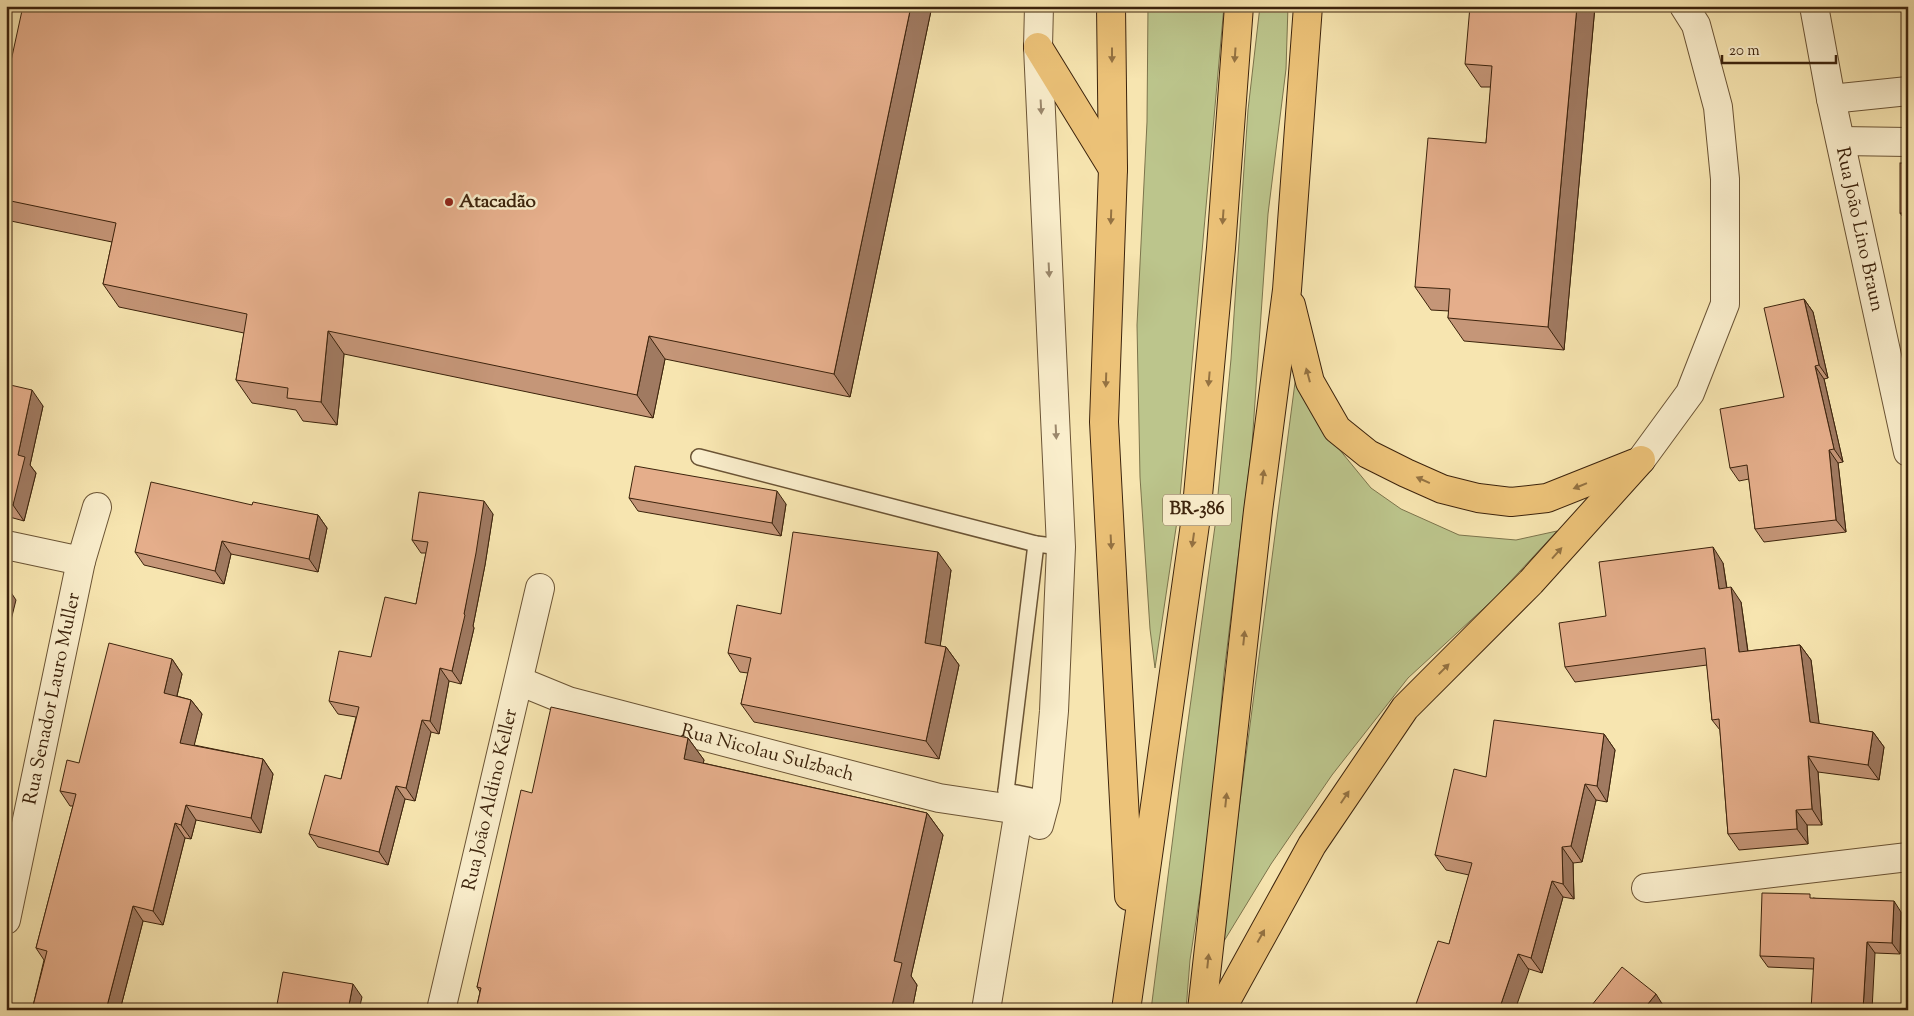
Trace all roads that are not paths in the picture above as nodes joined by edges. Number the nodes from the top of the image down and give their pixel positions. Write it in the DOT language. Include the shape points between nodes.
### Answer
graph roads {
  1 [pos="1039,6"];
  2 [pos="1111,6"];
  3 [pos="1239,6"];
  4 [pos="1308,6"];
  5 [pos="1684,6"];
  6 [pos="1814,6"];
  7 [pos="1038,47"];
  8 [pos="1908,91"];
  9 [pos="1831,99"];
  10 [pos="1841,141"];
  11 [pos="1908,142"];
  12 [pos="1113,169"];
  13 [pos="1287,290"];
  14 [pos="1908,452"];
  15 [pos="699,457"];
  16 [pos="1641,460"];
  17 [pos="97,507"];
  18 [pos="6,545"];
  19 [pos="1049,546"];
  20 [pos="81,561"];
  21 [pos="540,588"];
  22 [pos="519,681"];
  23 [pos="1013,800"];
  24 [pos="1908,857"];
  25 [pos="1646,888"];
  26 [pos="6,920"];
  27 [pos="1132,960"];
  28 [pos="441,1010"];
  29 [pos="986,1010"];
  30 [pos="1126,1010"];
  31 [pos="1202,1010"];
  32 [pos="1221,1010"];
  1 -- 7 [label="street"];
  2 -- 12 [label="highway, one-way"];
  3 -- 27 [label="highway, BR-386, one-way" via="1196,517"];
  4 -- 13 [label="highway, BR-386"];
  5 -- 16 [label="street" via="1696,25 1718,107 1725,179 1725,304 1690,393"];
  6 -- 9 [label="street, Rua João Lino Braun"];
  7 -- 12 [label="highway"];
  7 -- 19 [label="street, one-way"];
  8 -- 9 [label="street"];
  9 -- 10 [label="street, Rua João Lino Braun"];
  10 -- 11 [label="street"];
  10 -- 14 [label="street, Rua João Lino Braun"];
  12 -- 27 [label="highway, one-way" via="1104,422"];
  16 -- 13 [label="highway, one-way" via="1547,498 1511,502 1442,489 1406,473 1368,454 1337,429 1310,382"];
  31 -- 13 [label="highway, BR-386, one-way" via="1258,511"];
  15 -- 19 [label="lane"];
  32 -- 16 [label="highway, one-way" via="1312,845 1405,708 1531,582"];
  17 -- 20 [label="street, Rua Senador Lauro Muller"];
  18 -- 20 [label="street"];
  19 -- 23 [label="lane"];
  19 -- 23 [label="street" via="1054,711 1046,799 1039,825"];
  20 -- 26 [label="street, Rua Senador Lauro Muller"];
  21 -- 22 [label="street, Rua João Aldino Keller"];
  22 -- 23 [label="street, Rua Nicolau Sulzbach" via="568,701 939,798"];
  22 -- 28 [label="street, Rua João Aldino Keller"];
  23 -- 29 [label="street"];
  24 -- 25 [label="street"];
  27 -- 30 [label="highway, BR-386"];
}
